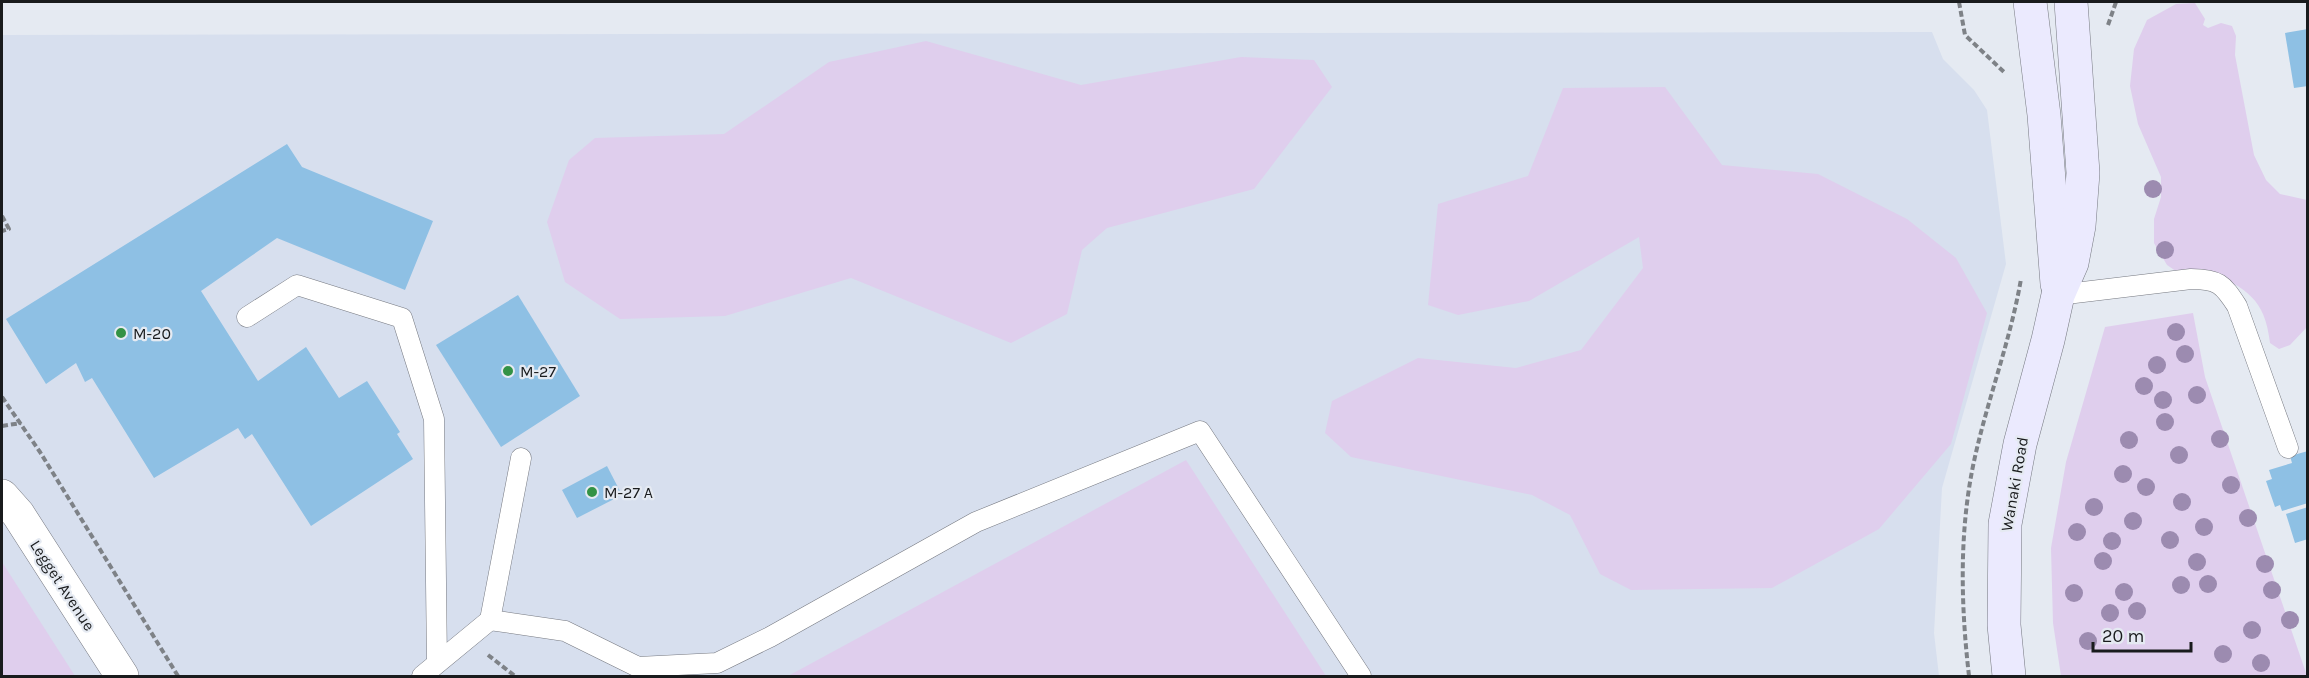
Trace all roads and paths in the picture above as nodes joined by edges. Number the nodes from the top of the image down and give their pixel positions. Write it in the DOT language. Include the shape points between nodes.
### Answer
graph roads {
  1 [pos="1959,2"];
  2 [pos="2030,2"];
  3 [pos="2071,2"];
  4 [pos="2013,81"];
  5 [pos="2,216"];
  6 [pos="2,231"];
  7 [pos="2022,272"];
  8 [pos="2058,295"];
  9 [pos="247,317"];
  10 [pos="2,397"];
  11 [pos="21,423"];
  12 [pos="2,426"];
  13 [pos="2288,448"];
  14 [pos="521,458"];
  15 [pos="2,496"];
  16 [pos="490,620"];
  17 [pos="467,638"];
  18 [pos="437,663"];
  19 [pos="122,676"];
  20 [pos="178,676"];
  21 [pos="422,676"];
  22 [pos="515,676"];
  23 [pos="1361,676"];
  24 [pos="1969,676"];
  25 [pos="2009,676"];
  1 -- 4 [label="path" via="1965,35"];
  2 -- 8 [label="street, Wanaki Road" via="2044,115"];
  3 -- 8 [label="street, Wanaki Road" via="2083,173 2072,262"];
  5 -- 6 [label="path" via="9,229"];
  7 -- 24 [label="path" via="2014,319 1973,464 1965,513 1964,628"];
  8 -- 13 [label="lane" via="2191,279 2211,279 2226,288 2237,306"];
  8 -- 25 [label="street, Wanaki Road" via="2020,444 2005,524 2003,606"];
  9 -- 18 [label="lane" via="297,285 402,318 434,419"];
  10 -- 11 [label="path"];
  11 -- 12 [label="path"];
  11 -- 20 [label="path"];
  14 -- 16 [label="lane"];
  15 -- 19 [label="street, Legget Avenue" via="18,514"];
  16 -- 17 [label="lane"];
  16 -- 23 [label="lane" via="565,631 638,667 717,663 770,638 976,522 1200,431"];
  17 -- 18 [label="lane"];
  17 -- 22 [label="path"];
  18 -- 21 [label="lane"];
}
